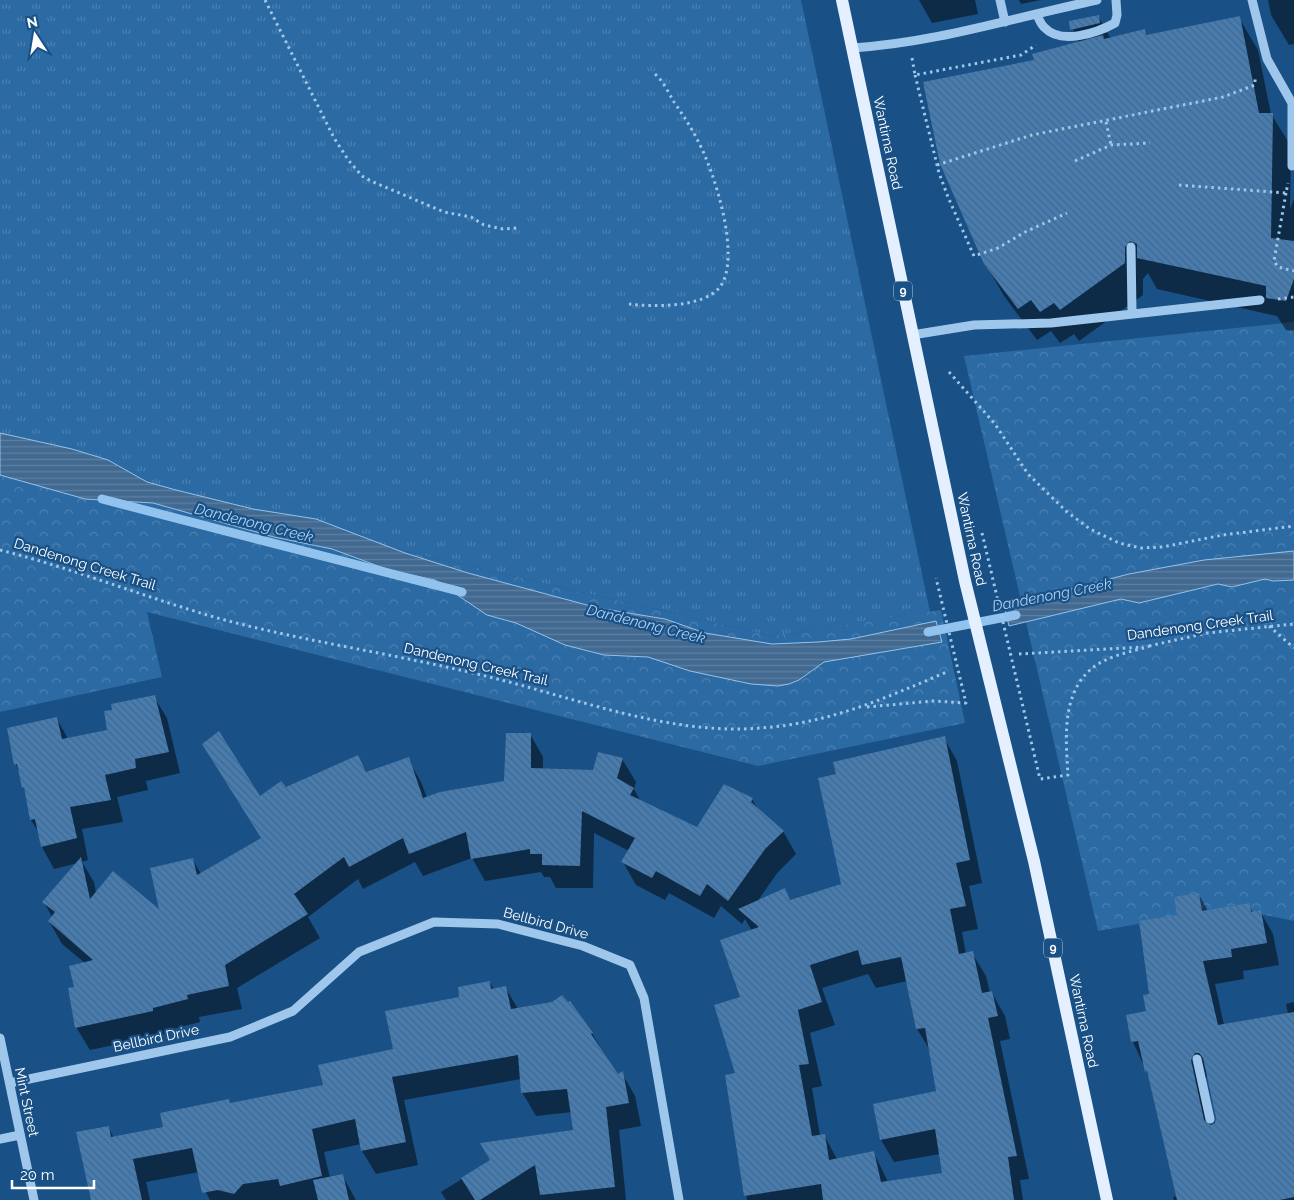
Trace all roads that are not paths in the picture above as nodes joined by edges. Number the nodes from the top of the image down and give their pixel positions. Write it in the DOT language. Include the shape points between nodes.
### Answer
graph roads {
  1 [pos="842,0"];
  2 [pos="1000,0"];
  3 [pos="1116,0"];
  4 [pos="1252,0"];
  5 [pos="1092,1"];
  6 [pos="1037,15"];
  7 [pos="1005,22"];
  8 [pos="852,48"];
  9 [pos="1292,166"];
  10 [pos="1131,247"];
  11 [pos="1260,300"];
  12 [pos="1132,312"];
  13 [pos="912,335"];
  14 [pos="0,1038"];
  15 [pos="1197,1059"];
  16 [pos="10,1083"];
  17 [pos="1210,1119"];
  18 [pos="20,1135"];
  19 [pos="0,1139"];
  20 [pos="34,1200"];
  21 [pos="680,1200"];
  22 [pos="1107,1200"];
  1 -- 8 [label="main road, Wantirna Road / 9"];
  2 -- 7 [label="street"];
  3 -- 6 [label="street" via="1115,23 1104,29 1068,37 1045,28"];
  4 -- 9 [label="street" via="1267,59 1292,103"];
  5 -- 6 [label="street"];
  6 -- 7 [label="street"];
  7 -- 8 [label="street" via="891,46"];
  8 -- 13 [label="main road, Wantirna Road / 9"];
  10 -- 12 [label="street"];
  11 -- 12 [label="street"];
  12 -- 13 [label="street" via="1051,323 974,326"];
  13 -- 22 [label="main road, Wantirna Road / 9" via="965,581 1034,861"];
  14 -- 16 [label="street, Mint Street"];
  15 -- 17 [label="street"];
  16 -- 18 [label="street, Mint Street"];
  16 -- 21 [label="street, Bellbird Drive" via="230,1037 293,1011 358,952 434,922 498,924 583,946 630,965 644,998"];
  18 -- 19 [label="street"];
  18 -- 20 [label="street, Mint Street"];
}
